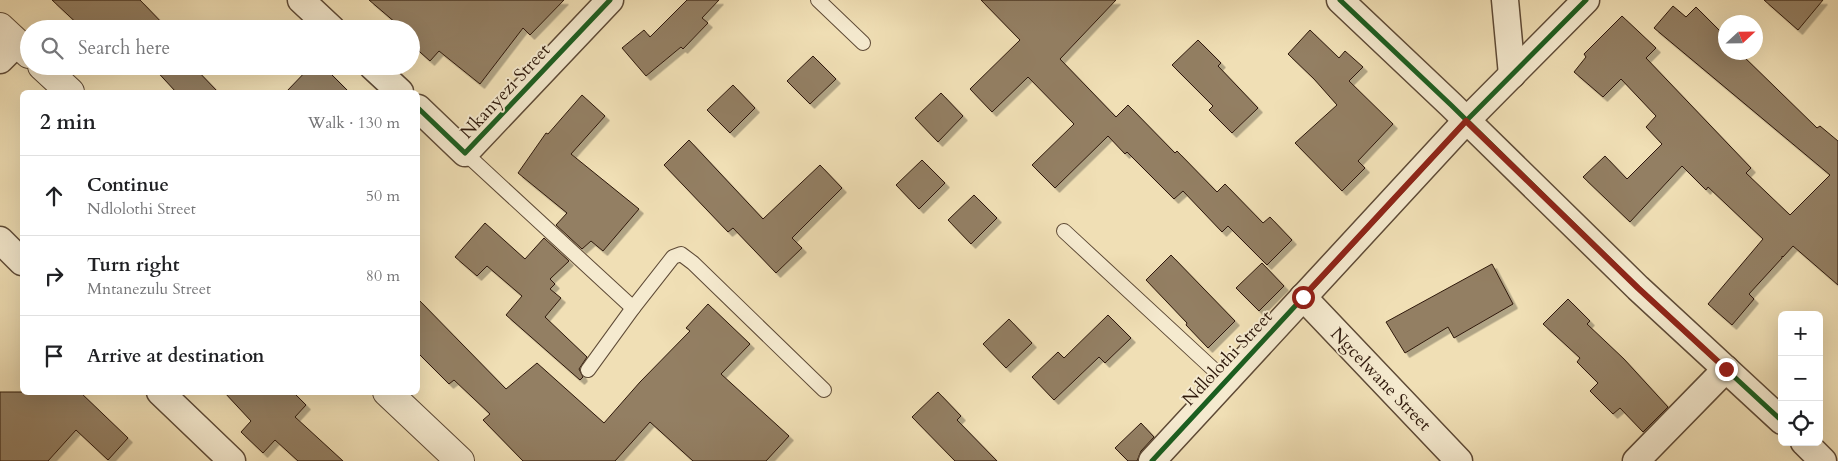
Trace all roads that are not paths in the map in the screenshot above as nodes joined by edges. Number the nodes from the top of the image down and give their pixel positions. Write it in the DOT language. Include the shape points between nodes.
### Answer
graph roads {
  1 [pos="301,0"];
  2 [pos="610,0"];
  3 [pos="818,0"];
  4 [pos="1340,0"];
  5 [pos="1505,0"];
  6 [pos="1586,0"];
  7 [pos="322,20"];
  8 [pos="862,43"];
  9 [pos="52,75"];
  10 [pos="382,75"];
  11 [pos="1512,75"];
  12 [pos="68,90"];
  13 [pos="398,90"];
  14 [pos="420,110"];
  15 [pos="1466,121"];
  16 [pos="465,153"];
  17 [pos="1064,231"];
  18 [pos="0,240"];
  19 [pos="20,260"];
  20 [pos="1303,297"];
  21 [pos="633,308"];
  22 [pos="1726,369"];
  23 [pos="588,370"];
  24 [pos="1225,380"];
  25 [pos="824,390"];
  26 [pos="163,395"];
  27 [pos="390,395"];
  28 [pos="1778,418"];
  29 [pos="1808,446"];
  30 [pos="232,461"];
  31 [pos="460,461"];
  32 [pos="1152,461"];
  33 [pos="1459,461"];
  34 [pos="1636,461"];
  35 [pos="1823,461"];
  1 -- 7 [label="street"];
  2 -- 16 [label="street, Nkanyezi Street"];
  3 -- 8 [label="lane"];
  4 -- 15 [label="street"];
  5 -- 11 [label="street"];
  6 -- 11 [label="street, Ndlolothi Street"];
  9 -- 12 [label="street"];
  10 -- 13 [label="street"];
  11 -- 15 [label="street, Ndlolothi Street"];
  14 -- 16 [label="street, Nkanyezi Street"];
  15 -- 20 [label="street, Ndlolothi Street"];
  15 -- 22 [label="street"];
  16 -- 21 [label="lane"];
  17 -- 24 [label="lane"];
  18 -- 19 [label="street"];
  20 -- 24 [label="street, Ndlolothi Street"];
  20 -- 33 [label="street, Ngcelwane Street"];
  21 -- 23 [label="lane"];
  21 -- 25 [label="lane" via="673,257 681,254"];
  22 -- 28 [label="street"];
  22 -- 34 [label="street"];
  24 -- 32 [label="street, Ndlolothi Street"];
  26 -- 30 [label="street"];
  27 -- 31 [label="street"];
  29 -- 35 [label="street"];
}
